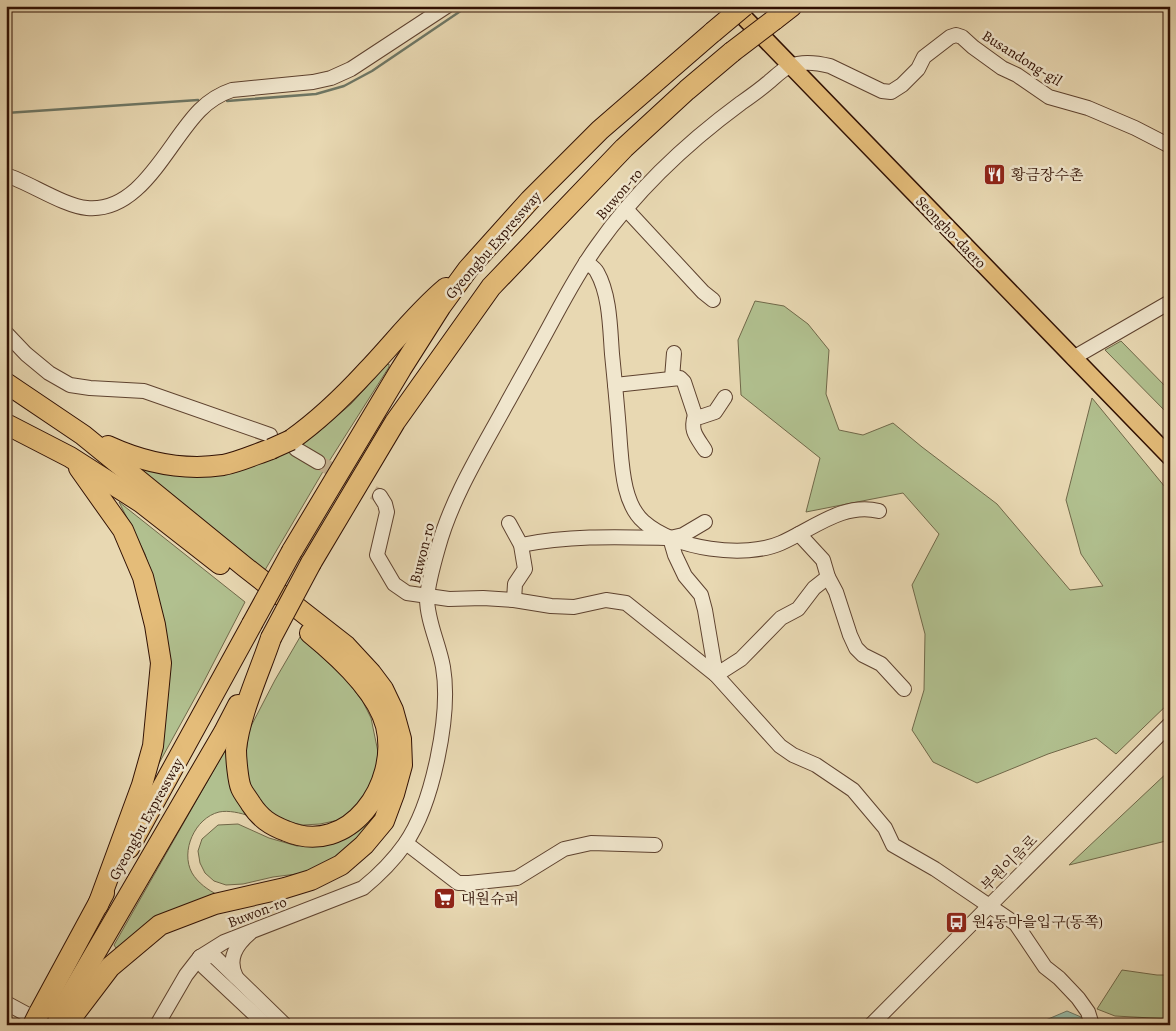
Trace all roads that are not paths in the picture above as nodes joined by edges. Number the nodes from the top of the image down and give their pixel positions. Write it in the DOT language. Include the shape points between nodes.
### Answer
graph roads {
  1 [pos="447,6"];
  2 [pos="733,6"];
  3 [pos="744,6"];
  4 [pos="792,6"];
  5 [pos="789,66"];
  6 [pos="1170,146"];
  7 [pos="6,175"];
  8 [pos="626,209"];
  9 [pos="586,262"];
  10 [pos="468,269"];
  11 [pos="713,300"];
  12 [pos="1170,302"];
  13 [pos="6,333"];
  14 [pos="674,352"];
  15 [pos="1073,358"];
  16 [pos="672,378"];
  17 [pos="6,383"];
  18 [pos="615,385"];
  19 [pos="725,397"];
  20 [pos="695,415"];
  21 [pos="6,424"];
  22 [pos="83,434"];
  23 [pos="270,442"];
  24 [pos="294,445"];
  25 [pos="705,450"];
  26 [pos="70,457"];
  27 [pos="1170,457"];
  28 [pos="318,462"];
  29 [pos="380,496"];
  30 [pos="879,511"];
  31 [pos="705,522"];
  32 [pos="509,523"];
  33 [pos="799,534"];
  34 [pos="670,538"];
  35 [pos="521,545"];
  36 [pos="828,577"];
  37 [pos="427,597"];
  38 [pos="514,600"];
  39 [pos="271,638"];
  40 [pos="716,675"];
  41 [pos="904,689"];
  42 [pos="1170,724"];
  43 [pos="406,843"];
  44 [pos="655,844"];
  45 [pos="98,905"];
  46 [pos="990,905"];
  47 [pos="252,931"];
  48 [pos="200,957"];
  49 [pos="236,978"];
  50 [pos="6,1003"];
  51 [pos="49,1022"];
  52 [pos="157,1025"];
  53 [pos="266,1025"];
  54 [pos="285,1025"];
  55 [pos="871,1025"];
  56 [pos="1092,1025"];
  1 -- 7 [label="street" via="351,69 331,78 221,94 200,110 144,182 116,203 87,208 73,205"];
  2 -- 5 [label="main road, Seongho-daero"];
  3 -- 10 [label="highway, Gyeongbu Expressway, bridge" via="600,130 530,200"];
  4 -- 39 [label="highway, Gyeongbu Expressway, bridge" via="687,90 624,148 491,287 394,422"];
  5 -- 6 [label="street, Busandong-gil" via="821,63 882,91 891,92 918,69 924,57 956,35 1049,97 1088,108"];
  5 -- 8 [label="street, Buwon-ro" via="659,173"];
  5 -- 15 [label="main road, Seongho-daero"];
  8 -- 9 [label="street, Buwon-ro"];
  8 -- 11 [label="street"];
  9 -- 18 [label="street" via="597,272 604,293"];
  9 -- 37 [label="street, Buwon-ro" via="463,483 444,526"];
  10 -- 24 [label="highway" via="427,303 366,373"];
  10 -- 45 [label="highway, Gyeongbu Expressway, bridge" via="401,369 292,551"];
  12 -- 15 [label="street"];
  13 -- 23 [label="street" via="49,373 70,385 144,391"];
  14 -- 16 [label="street"];
  15 -- 27 [label="main road, Seongho-daero"];
  16 -- 18 [label="street"];
  16 -- 20 [label="street" via="680,378 684,382"];
  17 -- 22 [label="highway"];
  18 -- 34 [label="street" via="622,468 628,493 642,521"];
  19 -- 20 [label="street" via="715,412 700,417"];
  20 -- 25 [label="street" via="693,432"];
  21 -- 26 [label="highway"];
  22 -- 23 [label="highway" via="133,457 181,468 224,465"];
  22 -- 51 [label="highway" via="346,646 372,673 393,710 401,739 402,765 384,822 342,865 311,880 214,904 160,925"];
  23 -- 24 [label="highway, bridge"];
  24 -- 28 [label="street"];
  26 -- 39 [label="highway" via="142,503 319,641 355,675 373,699 386,726 388,756 381,787 362,815 335,833 301,837 269,824 256,813 240,786 236,752 240,727"];
  26 -- 45 [label="highway" via="123,530 143,577 161,663 153,746"];
  29 -- 37 [label="street" via="387,512 377,555 380,562 394,584 407,593"];
  30 -- 33 [label="street" via="868,508 835,515"];
  31 -- 34 [label="street" via="682,536"];
  32 -- 35 [label="street"];
  33 -- 34 [label="street" via="780,544 725,550"];
  33 -- 36 [label="street" via="822,560"];
  34 -- 35 [label="street" via="588,537"];
  34 -- 40 [label="street" via="685,576 701,595"];
  35 -- 38 [label="street" via="525,569 515,584"];
  36 -- 40 [label="street" via="814,588 798,609 781,618 741,659"];
  36 -- 41 [label="street" via="856,648 881,664"];
  37 -- 38 [label="street"];
  37 -- 43 [label="street, Buwon-ro" via="443,668 444,716 430,786"];
  38 -- 40 [label="street" via="574,607 606,600 626,603"];
  39 -- 51 [label="highway, Gyeongbu Expressway" via="224,732"];
  40 -- 46 [label="street" via="780,746 853,790 885,828 894,846"];
  42 -- 46 [label="street, 부원이음로"];
  43 -- 44 [label="street" via="458,883 469,884 517,878 564,849 591,843"];
  43 -- 47 [label="street, Buwon-ro" via="380,874 363,888"];
  45 -- 51 [label="highway, Gyeongbu Expressway"];
  46 -- 55 [label="street, 부원이음로"];
  46 -- 56 [label="street" via="1016,924 1045,967 1078,998"];
  47 -- 48 [label="street, Buwon-ro" via="224,942"];
  47 -- 49 [label="street" via="240,942 233,956 231,967"];
  48 -- 49 [label="street" via="214,956"];
  48 -- 52 [label="street, Buwon-ro"];
  48 -- 53 [label="street" via="204,967"];
  49 -- 54 [label="street"];
  50 -- 51 [label="street"];
}
